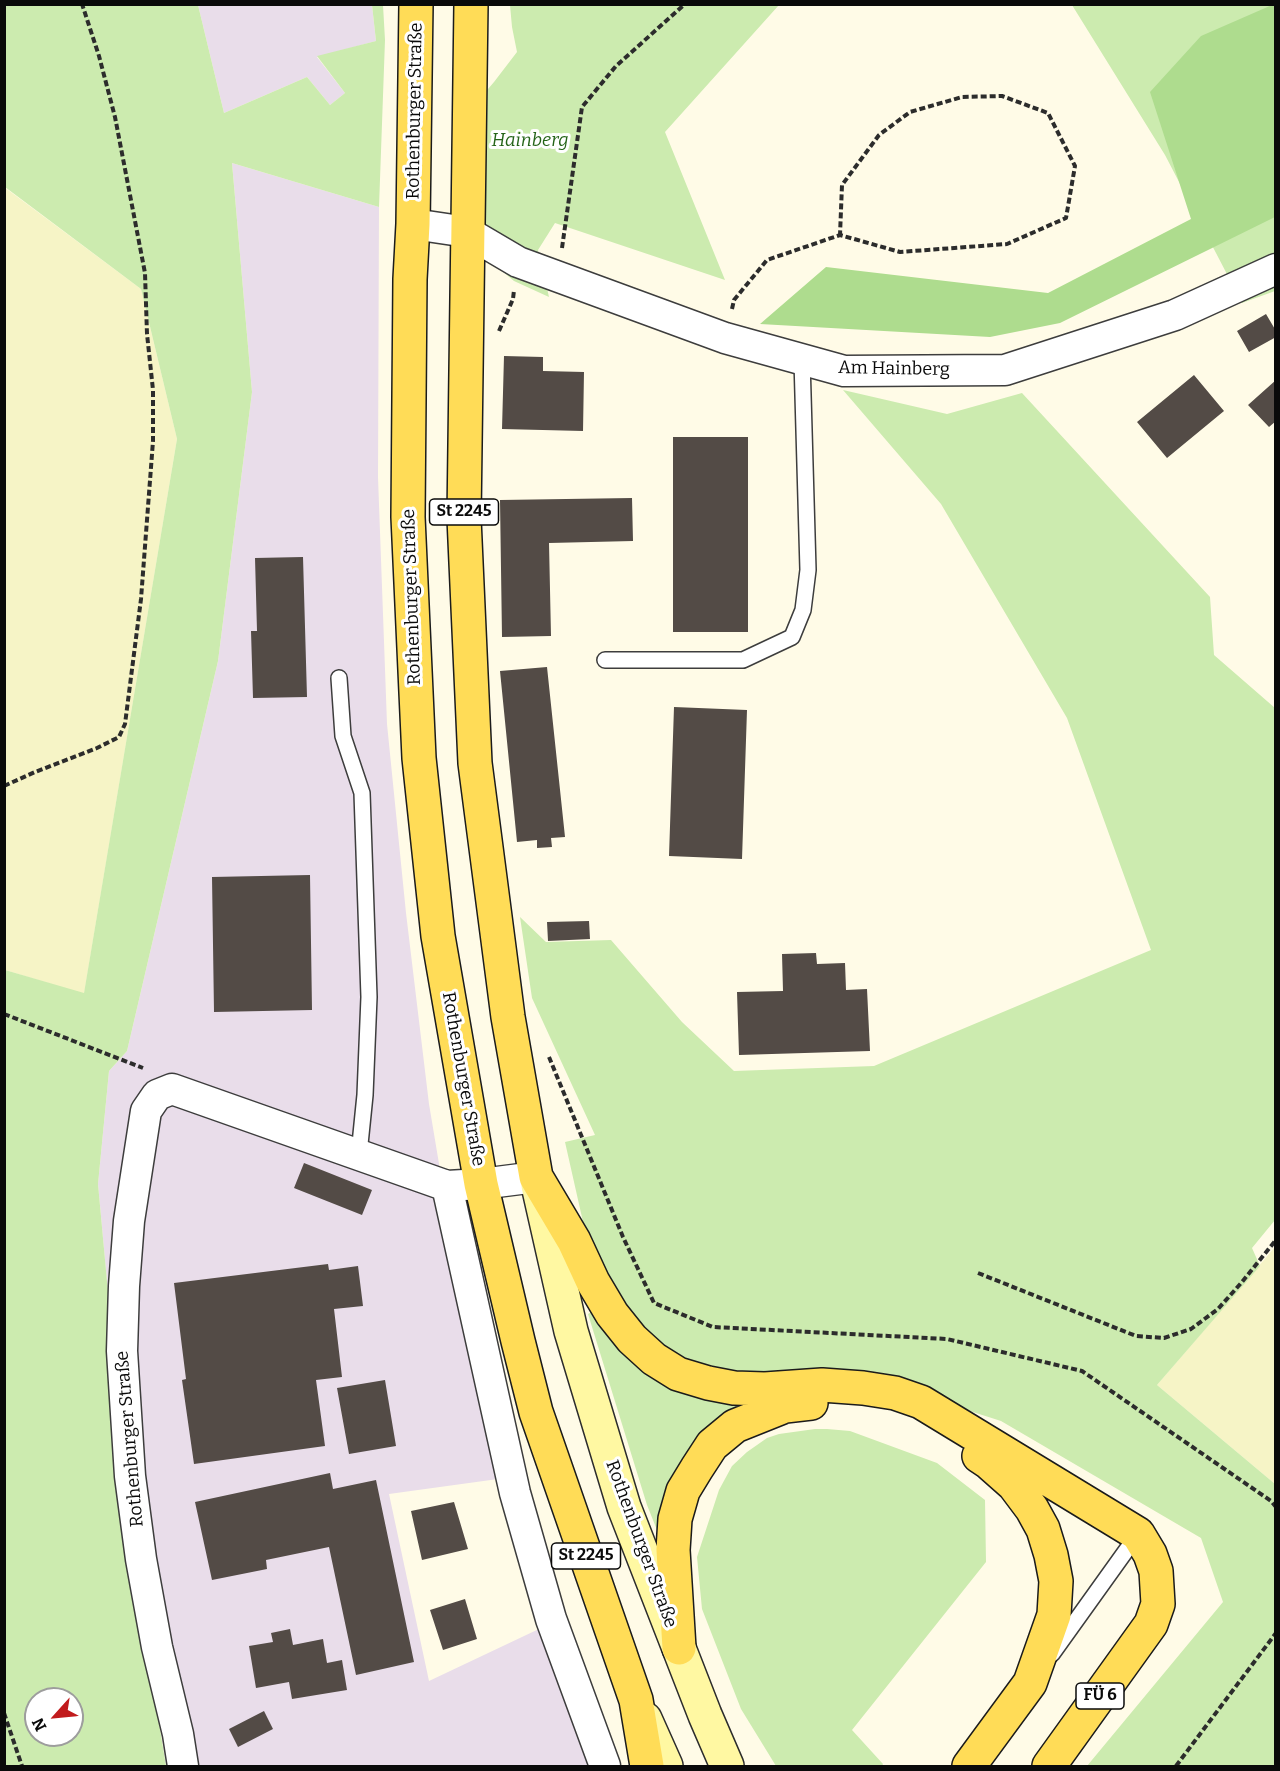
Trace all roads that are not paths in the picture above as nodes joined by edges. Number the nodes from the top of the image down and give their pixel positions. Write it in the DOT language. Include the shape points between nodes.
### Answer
graph roads {
  1 [pos="416,4"];
  2 [pos="471,4"];
  3 [pos="413,224"];
  4 [pos="466,232"];
  5 [pos="1275,268"];
  6 [pos="802,360"];
  7 [pos="605,660"];
  8 [pos="339,678"];
  9 [pos="359,1154"];
  10 [pos="536,1177"];
  11 [pos="481,1184"];
  12 [pos="447,1186"];
  13 [pos="1138,1534"];
  14 [pos="679,1648"];
  15 [pos="1030,1683"];
  16 [pos="636,1700"];
  17 [pos="183,1767"];
  18 [pos="605,1767"];
  19 [pos="647,1767"];
  20 [pos="666,1767"];
  21 [pos="727,1767"];
  22 [pos="969,1767"];
  23 [pos="1049,1767"];
  1 -- 3 [label="main road, Rothenburger Straße / St 2245"];
  2 -- 4 [label="main road, Rothenburger Straße / St 2245"];
  3 -- 4 [label="street, Am Hainberg"];
  3 -- 11 [label="main road, Rothenburger Straße / St 2245" via="408,518 419,758 438,936"];
  4 -- 6 [label="street, Am Hainberg" via="518,262 725,338"];
  4 -- 10 [label="main road, Rothenburger Straße / St 2245" via="464,518 475,762 508,1017"];
  5 -- 6 [label="street, Am Hainberg" via="1175,315 1005,370 844,371"];
  6 -- 7 [label="lane" via="808,570 803,610 792,637 743,660"];
  8 -- 9 [label="lane" via="344,736 362,793 369,997"];
  9 -- 12 [label="street, Rothenburger Straße"];
  9 -- 17 [label="street, Rothenburger Straße" via="172,1089 157,1095 146,1111 129,1221 122,1351 130,1476 141,1559"];
  10 -- 11 [label="street, Rothenburger Straße"];
  10 -- 13 [label="main road" via="612,1314 654,1359 678,1374 734,1388 863,1388 921,1402"];
  10 -- 14 [label="main road, Rothenburger Straße / St 2245" via="589,1393 624,1507"];
  11 -- 12 [label="street, Rothenburger Straße"];
  11 -- 16 [label="main road, Rothenburger Straße / St 2245" via="536,1412"];
  12 -- 18 [label="street" via="515,1493 551,1619"];
  13 -- 15 [label="lane"];
  13 -- 23 [label="main road, FÜ 6" via="1156,1571 1158,1604 1151,1624"];
  14 -- 15 [label="main road" via="675,1519 683,1491 712,1445 735,1426 760,1414 785,1406 844,1402 906,1414 934,1428 988,1461 1032,1509 1051,1555 1056,1581 1054,1616"];
  14 -- 21 [label="main road, Rothenburger Straße / St 2245"];
  15 -- 22 [label="main road"];
  16 -- 19 [label="main road"];
  16 -- 20 [label="main road, Rothenburger Straße / St 2245"];
}
